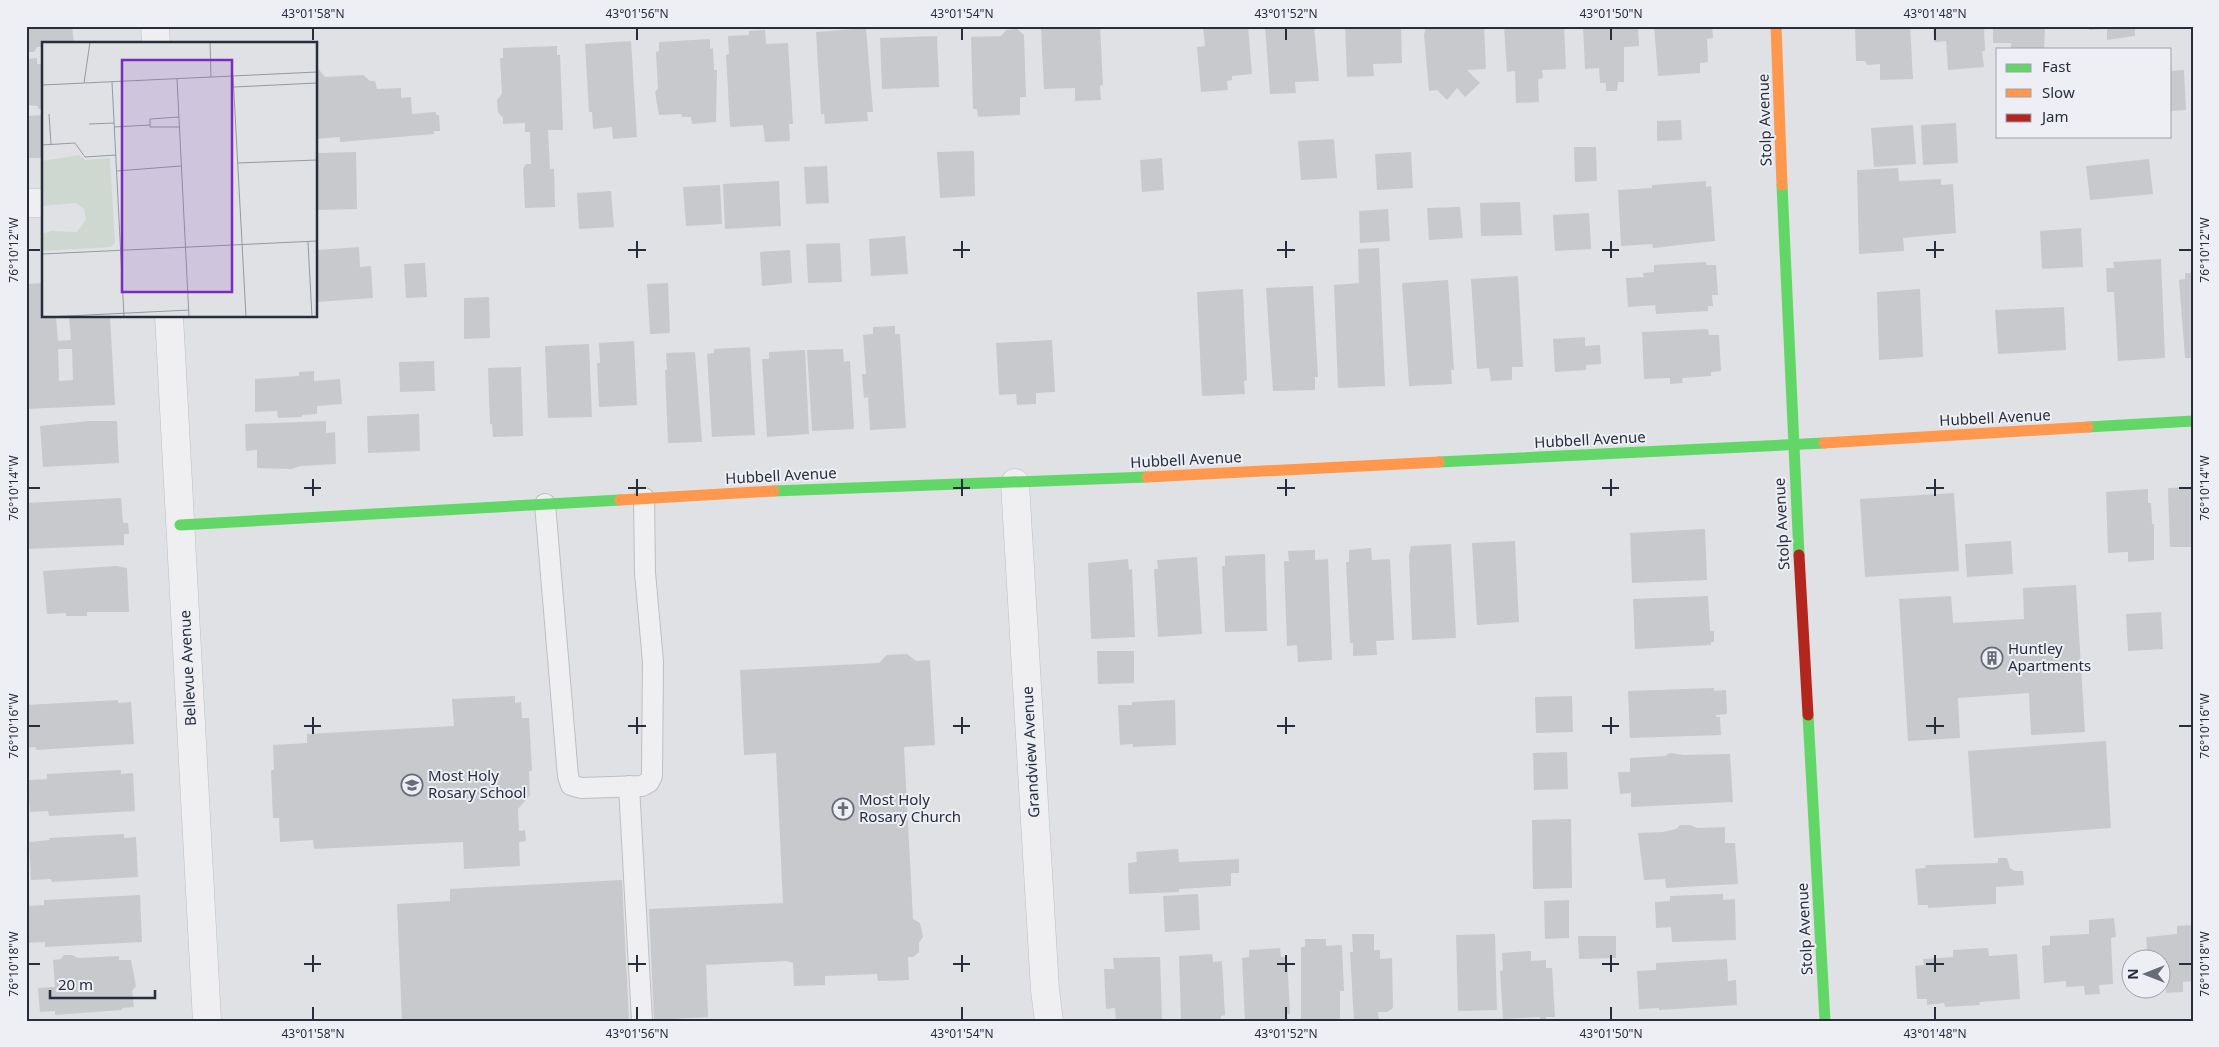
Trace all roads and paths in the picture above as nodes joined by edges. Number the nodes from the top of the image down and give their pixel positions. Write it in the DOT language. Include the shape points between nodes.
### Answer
graph roads {
  1 [pos="155,26"];
  2 [pos="1776,26"];
  3 [pos="156,42"];
  4 [pos="26,203"];
  5 [pos="42,203"];
  6 [pos="169,318"];
  7 [pos="2193,421"];
  8 [pos="1793,444"];
  9 [pos="1014,483"];
  10 [pos="644,498"];
  11 [pos="546,504"];
  12 [pos="180,525"];
  13 [pos="629,786"];
  14 [pos="207,1021"];
  15 [pos="642,1021"];
  16 [pos="1049,1021"];
  17 [pos="1825,1021"];
  1 -- 3 [label="street"];
  2 -- 8 [label="street, Stolp Avenue"];
  4 -- 5 [label="street"];
  6 -- 12 [label="street, Bellevue Avenue"];
  7 -- 8 [label="street, Hubbell Avenue"];
  8 -- 9 [label="street, Hubbell Avenue"];
  8 -- 17 [label="street, Stolp Avenue"];
  9 -- 10 [label="street, Hubbell Avenue"];
  9 -- 16 [label="street, Grandview Avenue"];
  10 -- 11 [label="street, Hubbell Avenue"];
  10 -- 13 [label="lane" via="645,573 653,662 652,776 642,786"];
  11 -- 12 [label="street, Hubbell Avenue"];
  11 -- 13 [label="lane" via="568,776 571,785 581,788"];
  12 -- 14 [label="street, Bellevue Avenue"];
  13 -- 15 [label="lane"];
}
